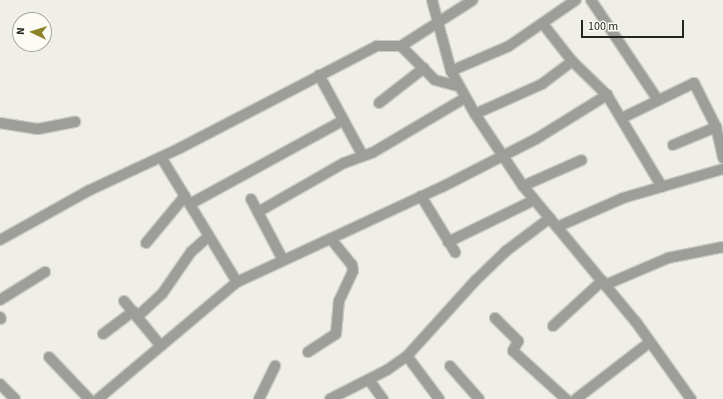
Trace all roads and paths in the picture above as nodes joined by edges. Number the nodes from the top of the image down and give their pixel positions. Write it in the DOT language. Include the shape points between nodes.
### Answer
graph roads {
  1 [pos="432,0"];
  2 [pos="473,0"];
  3 [pos="576,0"];
  4 [pos="591,0"];
  5 [pos="437,23"];
  6 [pos="543,24"];
  7 [pos="401,46"];
  8 [pos="572,62"];
  9 [pos="424,68"];
  10 [pos="451,71"];
  11 [pos="319,75"];
  12 [pos="457,86"];
  13 [pos="607,95"];
  14 [pos="466,98"];
  15 [pos="658,100"];
  16 [pos="379,103"];
  17 [pos="475,114"];
  18 [pos="622,118"];
  19 [pos="344,120"];
  20 [pos="75,122"];
  21 [pos="0,123"];
  22 [pos="716,127"];
  23 [pos="673,145"];
  24 [pos="363,156"];
  25 [pos="502,156"];
  26 [pos="161,157"];
  27 [pos="723,158"];
  28 [pos="582,160"];
  29 [pos="723,169"];
  30 [pos="523,186"];
  31 [pos="662,187"];
  32 [pos="421,196"];
  33 [pos="187,200"];
  34 [pos="251,200"];
  35 [pos="534,200"];
  36 [pos="258,212"];
  37 [pos="550,218"];
  38 [pos="557,227"];
  39 [pos="209,236"];
  40 [pos="0,240"];
  41 [pos="332,240"];
  42 [pos="448,242"];
  43 [pos="146,243"];
  44 [pos="723,247"];
  45 [pos="454,252"];
  46 [pos="283,260"];
  47 [pos="45,272"];
  48 [pos="237,282"];
  49 [pos="604,283"];
  50 [pos="0,300"];
  51 [pos="124,301"];
  52 [pos="135,314"];
  53 [pos="495,318"];
  54 [pos="553,326"];
  55 [pos="103,334"];
  56 [pos="650,342"];
  57 [pos="161,346"];
  58 [pos="308,352"];
  59 [pos="406,356"];
  60 [pos="49,357"];
  61 [pos="275,366"];
  62 [pos="450,366"];
  63 [pos="370,380"];
  64 [pos="0,384"];
  65 [pos="15,399"];
  66 [pos="89,399"];
  67 [pos="98,399"];
  68 [pos="259,399"];
  69 [pos="330,399"];
  70 [pos="383,399"];
  71 [pos="439,399"];
  72 [pos="479,399"];
  73 [pos="566,399"];
  74 [pos="576,399"];
  75 [pos="691,399"];
  1 -- 5 [label="street"];
  2 -- 5 [label="street"];
  3 -- 6 [label="street"];
  4 -- 15 [label="street"];
  5 -- 7 [label="street"];
  5 -- 10 [label="street"];
  6 -- 8 [label="street"];
  6 -- 10 [label="street" via="509,46"];
  7 -- 9 [label="street"];
  7 -- 11 [label="street" via="377,46"];
  8 -- 13 [label="street"];
  8 -- 17 [label="street" via="538,86"];
  9 -- 12 [label="street" via="437,81"];
  9 -- 16 [label="street"];
  10 -- 12 [label="street"];
  11 -- 19 [label="street"];
  11 -- 26 [label="street"];
  12 -- 14 [label="street"];
  13 -- 18 [label="street"];
  13 -- 25 [label="street"];
  14 -- 17 [label="street"];
  14 -- 24 [label="street"];
  15 -- 18 [label="street"];
  15 -- 22 [label="street" via="694,83"];
  17 -- 25 [label="street"];
  18 -- 31 [label="street"];
  19 -- 24 [label="street"];
  19 -- 33 [label="street"];
  20 -- 21 [label="street" via="38,129"];
  22 -- 23 [label="street"];
  22 -- 27 [label="street"];
  24 -- 36 [label="street" via="344,163"];
  25 -- 30 [label="street"];
  25 -- 32 [label="street"];
  26 -- 33 [label="street"];
  26 -- 40 [label="street" via="90,190"];
  28 -- 30 [label="street"];
  29 -- 31 [label="street"];
  30 -- 35 [label="street"];
  31 -- 38 [label="street" via="623,198"];
  32 -- 41 [label="street"];
  32 -- 42 [label="street"];
  33 -- 39 [label="street"];
  33 -- 43 [label="street"];
  34 -- 36 [label="street"];
  35 -- 37 [label="street"];
  35 -- 42 [label="street"];
  36 -- 46 [label="street"];
  37 -- 38 [label="street"];
  37 -- 59 [label="street" via="506,251"];
  38 -- 49 [label="street"];
  39 -- 48 [label="street"];
  39 -- 52 [label="street" via="191,252 162,294"];
  41 -- 46 [label="street"];
  41 -- 58 [label="street" via="353,270 339,301 336,334"];
  42 -- 45 [label="street"];
  44 -- 49 [label="street" via="668,258"];
  46 -- 48 [label="street"];
  47 -- 50 [label="street"];
  48 -- 57 [label="street"];
  49 -- 54 [label="street"];
  49 -- 56 [label="street"];
  51 -- 52 [label="street"];
  52 -- 55 [label="street"];
  52 -- 57 [label="street"];
  53 -- 73 [label="street" via="518,341 513,351"];
  56 -- 74 [label="street"];
  56 -- 75 [label="street"];
  57 -- 67 [label="street"];
  59 -- 63 [label="street"];
  59 -- 71 [label="street"];
  60 -- 66 [label="street"];
  61 -- 68 [label="street"];
  62 -- 72 [label="street"];
  63 -- 69 [label="street"];
  63 -- 70 [label="street"];
  64 -- 65 [label="street"];
}
